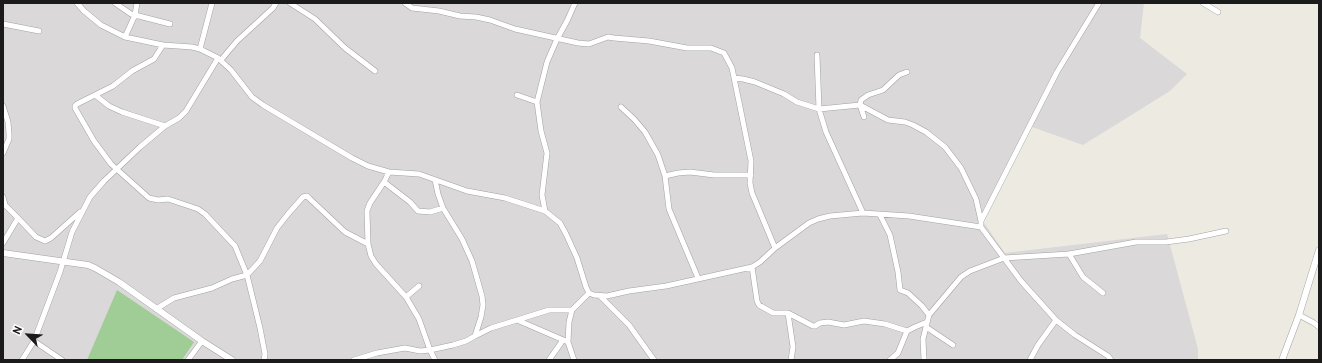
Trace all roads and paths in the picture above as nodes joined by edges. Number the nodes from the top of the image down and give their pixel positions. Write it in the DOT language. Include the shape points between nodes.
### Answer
graph roads {
  1 [pos="77,3"];
  2 [pos="115,3"];
  3 [pos="137,3"];
  4 [pos="212,3"];
  5 [pos="276,3"];
  6 [pos="290,3"];
  7 [pos="405,3"];
  8 [pos="575,3"];
  9 [pos="1099,3"];
  10 [pos="1203,3"];
  11 [pos="1218,12"];
  12 [pos="135,15"];
  13 [pos="3,24"];
  14 [pos="170,24"];
  15 [pos="39,31"];
  16 [pos="125,37"];
  17 [pos="557,39"];
  18 [pos="163,45"];
  19 [pos="200,50"];
  20 [pos="818,55"];
  21 [pos="219,59"];
  22 [pos="375,71"];
  23 [pos="908,72"];
  24 [pos="734,78"];
  25 [pos="95,95"];
  26 [pos="518,95"];
  27 [pos="537,102"];
  28 [pos="860,105"];
  29 [pos="3,106"];
  30 [pos="621,107"];
  31 [pos="819,109"];
  32 [pos="864,117"];
  33 [pos="6,122"];
  34 [pos="165,126"];
  35 [pos="3,152"];
  36 [pos="118,169"];
  37 [pos="389,172"];
  38 [pos="751,175"];
  39 [pos="665,176"];
  40 [pos="435,180"];
  41 [pos="384,182"];
  42 [pos="3,198"];
  43 [pos="443,208"];
  44 [pos="82,210"];
  45 [pos="545,211"];
  46 [pos="863,213"];
  47 [pos="880,215"];
  48 [pos="18,218"];
  49 [pos="981,221"];
  50 [pos="981,227"];
  51 [pos="1226,231"];
  52 [pos="3,243"];
  53 [pos="368,244"];
  54 [pos="775,248"];
  55 [pos="1319,250"];
  56 [pos="3,252"];
  57 [pos="1069,254"];
  58 [pos="1004,258"];
  59 [pos="63,262"];
  60 [pos="752,267"];
  61 [pos="247,275"];
  62 [pos="698,278"];
  63 [pos="419,286"];
  64 [pos="589,293"];
  65 [pos="1103,293"];
  66 [pos="600,296"];
  67 [pos="406,297"];
  68 [pos="156,309"];
  69 [pos="572,310"];
  70 [pos="788,313"];
  71 [pos="929,314"];
  72 [pos="1299,315"];
  73 [pos="518,320"];
  74 [pos="1056,320"];
  75 [pos="926,325"];
  76 [pos="1319,327"];
  77 [pos="907,331"];
  78 [pos="475,336"];
  79 [pos="34,340"];
  80 [pos="202,341"];
  81 [pos="566,341"];
  82 [pos="953,345"];
  83 [pos="430,350"];
  84 [pos="22,360"];
  85 [pos="62,360"];
  86 [pos="188,360"];
  87 [pos="232,360"];
  88 [pos="264,360"];
  89 [pos="354,360"];
  90 [pos="435,360"];
  91 [pos="549,360"];
  92 [pos="574,360"];
  93 [pos="654,360"];
  94 [pos="791,360"];
  95 [pos="890,360"];
  96 [pos="924,360"];
  97 [pos="1030,360"];
  98 [pos="1111,360"];
  99 [pos="1282,360"];
  1 -- 16 [label="street" via="101,25"];
  2 -- 12 [label="street" via="126,12"];
  3 -- 12 [label="street"];
  4 -- 19 [label="street"];
  5 -- 21 [label="street"];
  6 -- 22 [label="street" via="315,19 345,48"];
  7 -- 17 [label="street" via="412,8 476,16"];
  8 -- 17 [label="street"];
  9 -- 49 [label="street" via="1057,72"];
  10 -- 11 [label="street"];
  12 -- 14 [label="street"];
  12 -- 16 [label="street"];
  13 -- 15 [label="street"];
  16 -- 18 [label="street"];
  17 -- 24 [label="street" via="584,44 614,38 687,48 711,48 725,54"];
  17 -- 27 [label="street" via="547,62"];
  18 -- 19 [label="street" via="187,46"];
  18 -- 25 [label="street" via="154,60 138,67 113,86"];
  19 -- 21 [label="street"];
  20 -- 31 [label="street"];
  21 -- 34 [label="street" via="186,111 180,118"];
  21 -- 37 [label="street" via="252,97 263,105 352,158"];
  23 -- 28 [label="street" via="899,75 883,90 868,95 861,100"];
  24 -- 31 [label="street" via="756,82 795,101"];
  24 -- 38 [label="street"];
  25 -- 34 [label="street" via="122,112"];
  25 -- 36 [label="street" via="77,104 75,108 94,141 111,164"];
  26 -- 27 [label="street"];
  27 -- 45 [label="street" via="546,153 542,195"];
  28 -- 31 [label="street"];
  28 -- 32 [label="street"];
  28 -- 49 [label="street" via="888,120 913,125 945,147 969,183"];
  29 -- 33 [label="street"];
  30 -- 39 [label="street" via="650,139"];
  31 -- 46 [label="street" via="826,132"];
  33 -- 35 [label="street" via="9,139"];
  34 -- 36 [label="street"];
  36 -- 44 [label="street" via="104,180"];
  36 -- 61 [label="street" via="149,198 168,199 198,209 205,214 235,246"];
  37 -- 40 [label="street" via="414,173"];
  37 -- 41 [label="street"];
  38 -- 39 [label="street" via="690,172"];
  38 -- 54 [label="street" via="753,198"];
  39 -- 62 [label="street" via="669,209"];
  40 -- 43 [label="street"];
  40 -- 45 [label="street"];
  41 -- 43 [label="street" via="418,211 430,212"];
  41 -- 53 [label="street" via="367,211"];
  42 -- 48 [label="street"];
  43 -- 78 [label="street" via="472,261 482,296 481,318"];
  44 -- 48 [label="street" via="51,238 45,240 36,236"];
  44 -- 59 [label="street"];
  45 -- 64 [label="street" via="560,223 566,234"];
  46 -- 47 [label="street"];
  46 -- 54 [label="street" via="818,219"];
  47 -- 50 [label="street" via="919,217"];
  47 -- 71 [label="street" via="890,235 900,290 908,293"];
  48 -- 52 [label="street"];
  49 -- 50 [label="street"];
  50 -- 58 [label="street"];
  51 -- 57 [label="street" via="1189,239 1136,242"];
  53 -- 61 [label="street" via="346,232 307,196 303,197 270,240 260,261"];
  53 -- 67 [label="street" via="376,264"];
  54 -- 60 [label="street"];
  55 -- 72 [label="street"];
  56 -- 59 [label="street"];
  57 -- 58 [label="street"];
  57 -- 65 [label="street" via="1083,277"];
  58 -- 71 [label="street" via="961,277"];
  58 -- 74 [label="street"];
  59 -- 68 [label="street" via="95,268"];
  59 -- 79 [label="street"];
  60 -- 62 [label="street"];
  60 -- 70 [label="street" via="758,303 771,312"];
  61 -- 68 [label="street" via="174,298"];
  61 -- 88 [label="street" via="260,328"];
  62 -- 66 [label="street" via="666,286"];
  63 -- 67 [label="street"];
  64 -- 66 [label="street"];
  64 -- 69 [label="street"];
  66 -- 93 [label="street" via="629,325"];
  67 -- 83 [label="street" via="419,319"];
  68 -- 80 [label="street"];
  69 -- 73 [label="street" via="549,310"];
  69 -- 81 [label="street"];
  70 -- 77 [label="street" via="814,326 828,322 844,325 864,321"];
  70 -- 94 [label="street" via="793,348"];
  71 -- 75 [label="street"];
  72 -- 76 [label="street"];
  72 -- 99 [label="street"];
  73 -- 78 [label="street"];
  73 -- 81 [label="street"];
  74 -- 97 [label="street"];
  74 -- 98 [label="street"];
  75 -- 77 [label="street"];
  75 -- 82 [label="street"];
  75 -- 96 [label="street"];
  77 -- 95 [label="street" via="898,353"];
  78 -- 83 [label="street" via="466,341"];
  79 -- 84 [label="street"];
  79 -- 85 [label="street"];
  80 -- 86 [label="street"];
  80 -- 87 [label="street"];
  81 -- 91 [label="street"];
  81 -- 92 [label="street"];
  83 -- 89 [label="street" via="400,348"];
  83 -- 90 [label="street"];
}
